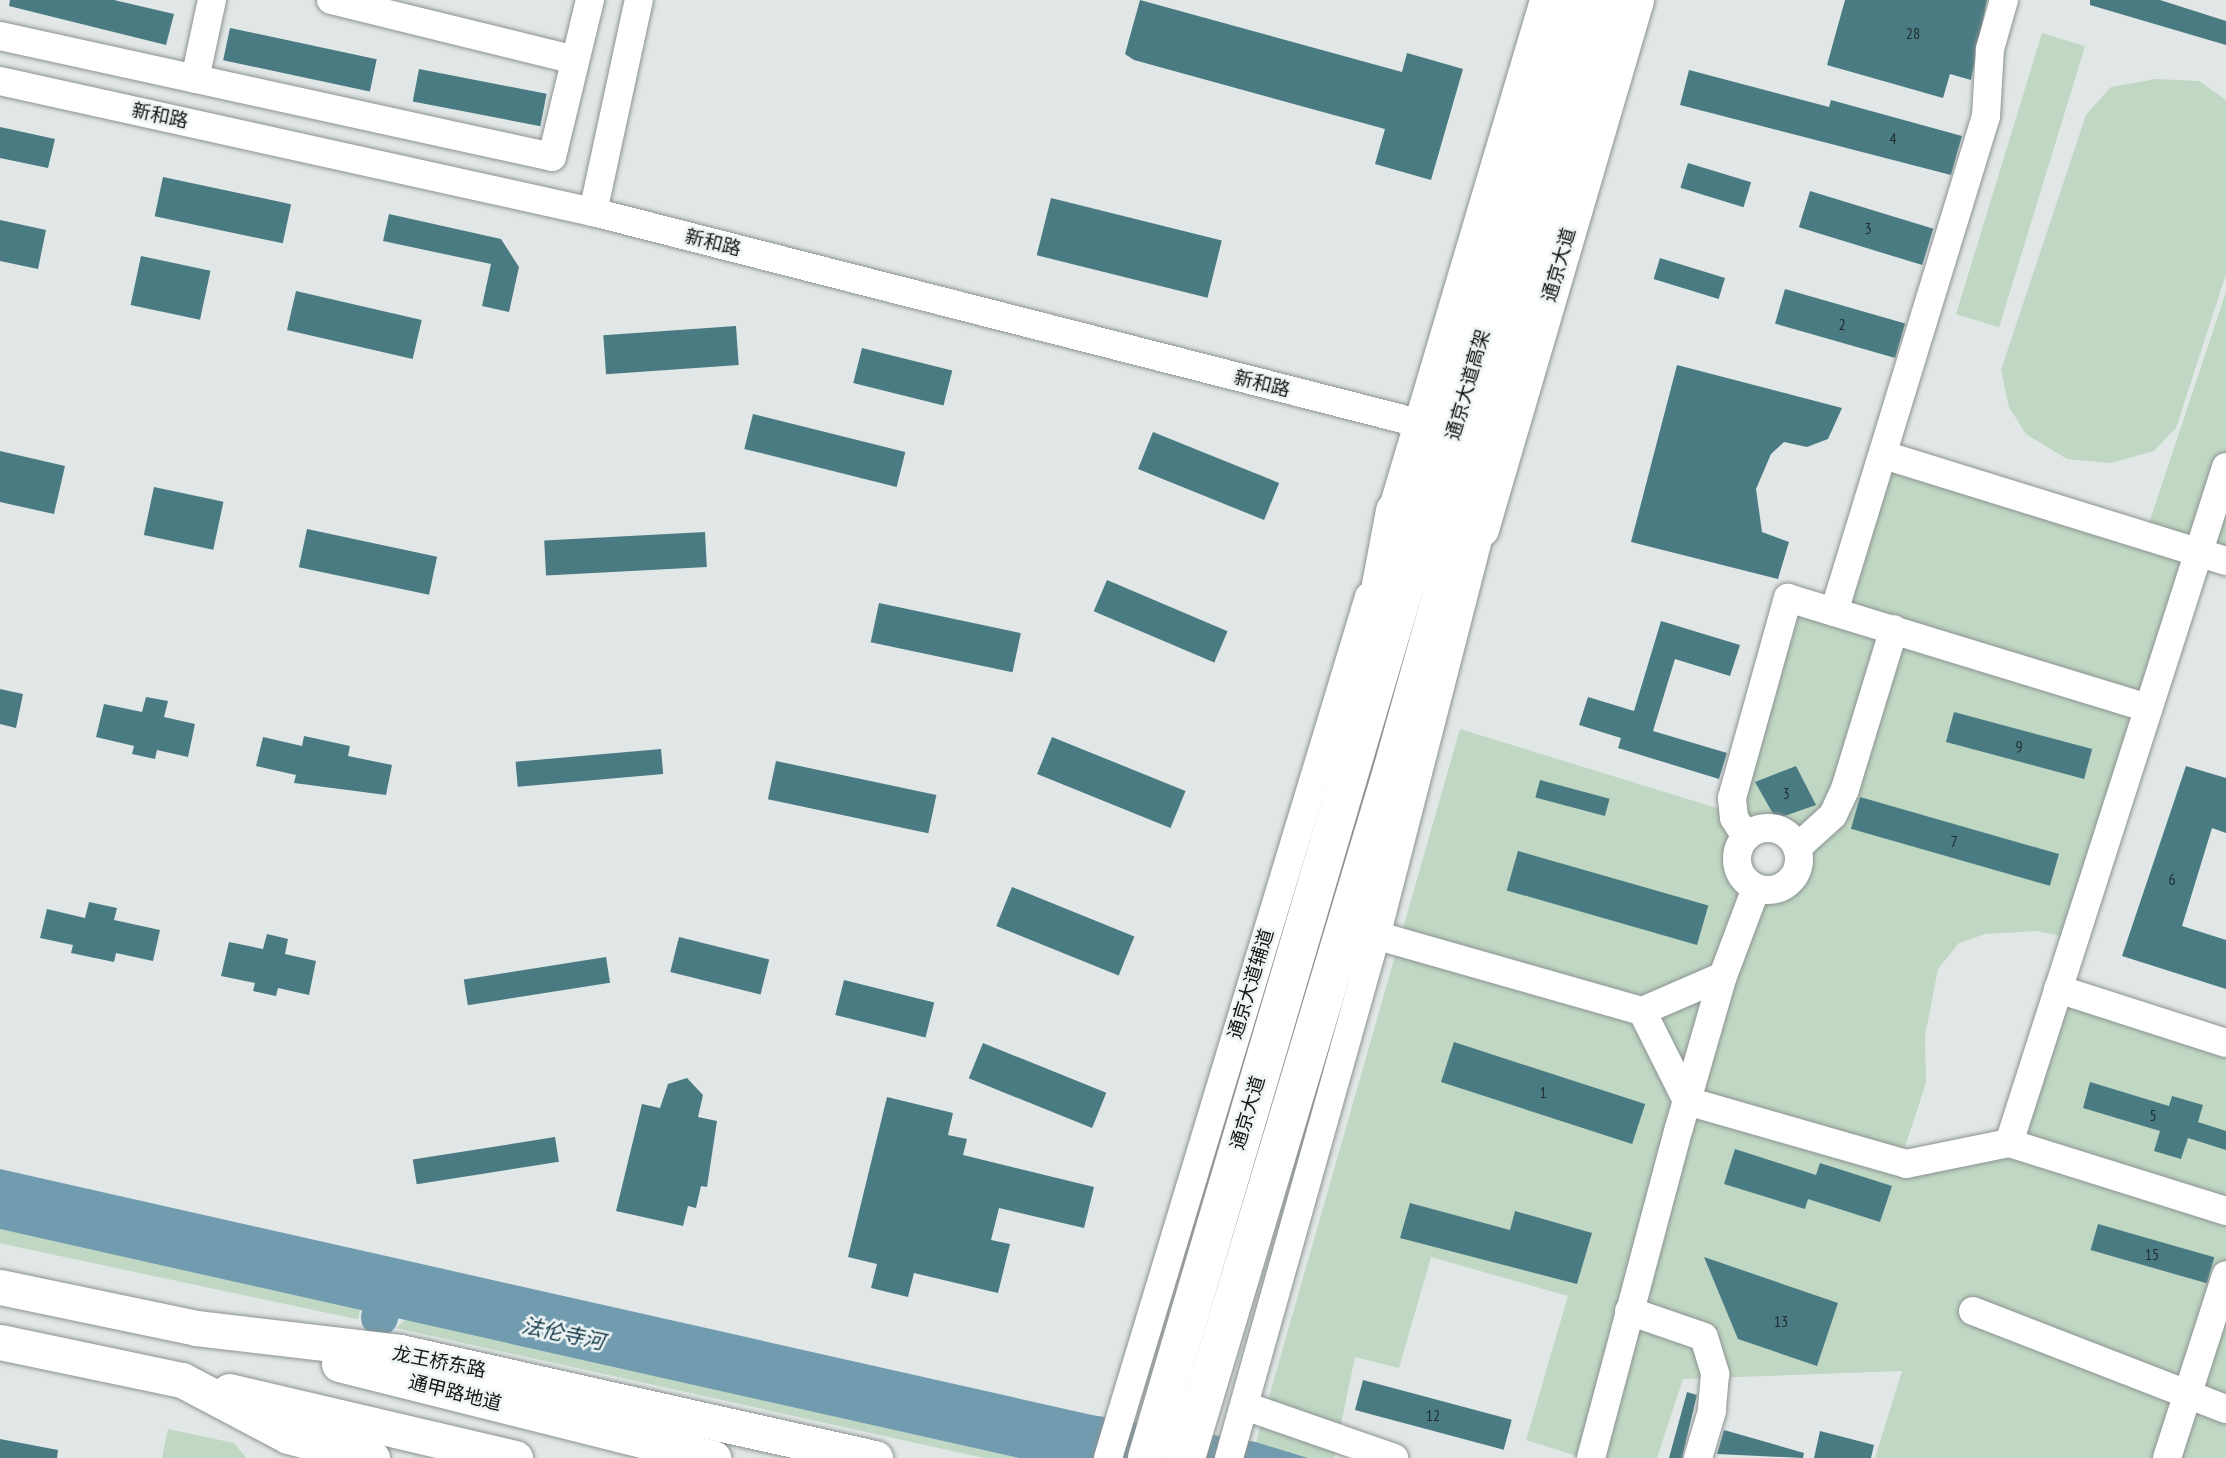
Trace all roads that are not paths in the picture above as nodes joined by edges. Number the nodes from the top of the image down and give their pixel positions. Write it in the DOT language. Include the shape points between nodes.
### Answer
graph roads {
  1 [pos="331,0"];
  2 [pos="590,0"];
  3 [pos="639,0"];
  4 [pos="1547,0"];
  5 [pos="1578,0"];
  6 [pos="1609,0"];
  7 [pos="1636,0"];
  8 [pos="2004,0"];
  9 [pos="205,1"];
  10 [pos="0,36"];
  11 [pos="575,60"];
  12 [pos="195,79"];
  13 [pos="0,81"];
  14 [pos="593,212"];
  15 [pos="1523,242"];
  16 [pos="1422,424"];
  17 [pos="1884,455"];
  18 [pos="2226,467"];
  19 [pos="1395,511"];
  20 [pos="1480,529"];
  21 [pos="2199,552"];
  22 [pos="2226,561"];
  23 [pos="1835,612"];
  24 [pos="1894,629"];
  25 [pos="2145,707"];
  26 [pos="1352,768"];
  27 [pos="1392,771"];
  28 [pos="1745,836"];
  29 [pos="1798,847"];
  30 [pos="1756,888"];
  31 [pos="1375,935"];
  32 [pos="1723,976"];
  33 [pos="2058,989"];
  34 [pos="1642,1011"];
  35 [pos="2226,1043"];
  36 [pos="1687,1101"];
  37 [pos="2009,1143"];
  38 [pos="2226,1211"];
  39 [pos="2226,1275"];
  40 [pos="0,1287"];
  41 [pos="1629,1311"];
  42 [pos="1973,1311"];
  43 [pos="197,1328"];
  44 [pos="0,1342"];
  45 [pos="182,1380"];
  46 [pos="2185,1393"];
  47 [pos="1144,1396"];
  48 [pos="2226,1409"];
  49 [pos="1242,1413"];
  50 [pos="285,1447"];
  51 [pos="372,1458"];
  52 [pos="515,1458"];
  53 [pos="713,1458"];
  54 [pos="875,1458"];
  55 [pos="1108,1458"];
  56 [pos="1147,1458"];
  57 [pos="1186,1458"];
  58 [pos="1229,1458"];
  59 [pos="1394,1458"];
  60 [pos="1591,1458"];
  61 [pos="1698,1458"];
  62 [pos="2167,1458"];
  1 -- 11 [label="street"];
  2 -- 11 [label="street"];
  3 -- 14 [label="street"];
  4 -- 16 [label="main road"];
  5 -- 15 [label="highway, 通京大道高架"];
  6 -- 15 [label="highway, 通京大道高架"];
  7 -- 20 [label="main road, 通京大道"];
  8 -- 17 [label="street" via="1990,49 1986,116"];
  9 -- 12 [label="street"];
  10 -- 12 [label="street"];
  11 -- 12 [label="street" via="552,157"];
  13 -- 14 [label="street, 新和路"];
  14 -- 16 [label="street, 新和路"];
  15 -- 26 [label="highway, 通京大道高架"];
  15 -- 27 [label="highway, 通京大道高架"];
  16 -- 19 [label="main road"];
  17 -- 21 [label="street"];
  17 -- 23 [label="street"];
  18 -- 21 [label="street"];
  19 -- 26 [label="highway"];
  19 -- 47 [label="street, 通京大道辅道"];
  20 -- 27 [label="highway"];
  20 -- 31 [label="street"];
  21 -- 22 [label="street"];
  21 -- 25 [label="street"];
  23 -- 24 [label="street"];
  23 -- 28 [label="street" via="1788,598 1732,798 1734,818"];
  24 -- 25 [label="street"];
  24 -- 29 [label="street" via="1833,815"];
  25 -- 33 [label="street"];
  26 -- 47 [label="highway, 通京大道"];
  27 -- 57 [label="highway, 通京大道"];
  28 -- 29 [label="street" via="1774,828"];
  28 -- 30 [label="street" via="1737,865"];
  29 -- 30 [label="street" via="1798,868 1786,885"];
  30 -- 32 [label="street"];
  31 -- 34 [label="street"];
  31 -- 49 [label="street"];
  32 -- 34 [label="street"];
  32 -- 36 [label="street"];
  33 -- 35 [label="street"];
  33 -- 37 [label="street"];
  34 -- 36 [label="street"];
  36 -- 37 [label="street" via="1906,1164"];
  36 -- 41 [label="street"];
  37 -- 38 [label="street"];
  39 -- 46 [label="street"];
  40 -- 43 [label="main road, 龙王桥东路"];
  41 -- 60 [label="street"];
  41 -- 61 [label="street" via="1704,1337 1715,1374 1712,1411"];
  42 -- 46 [label="street"];
  43 -- 53 [label="main road, 通甲路地道"];
  43 -- 54 [label="main road, 龙王桥东路" via="400,1352"];
  44 -- 45 [label="main road"];
  45 -- 50 [label="main road"];
  45 -- 52 [label="main road"];
  46 -- 48 [label="street"];
  46 -- 62 [label="street"];
  47 -- 55 [label="street, 通京大道辅道"];
  47 -- 56 [label="highway, 通京大道"];
  49 -- 58 [label="street"];
  49 -- 59 [label="street"];
  50 -- 51 [label="main road"];
}
